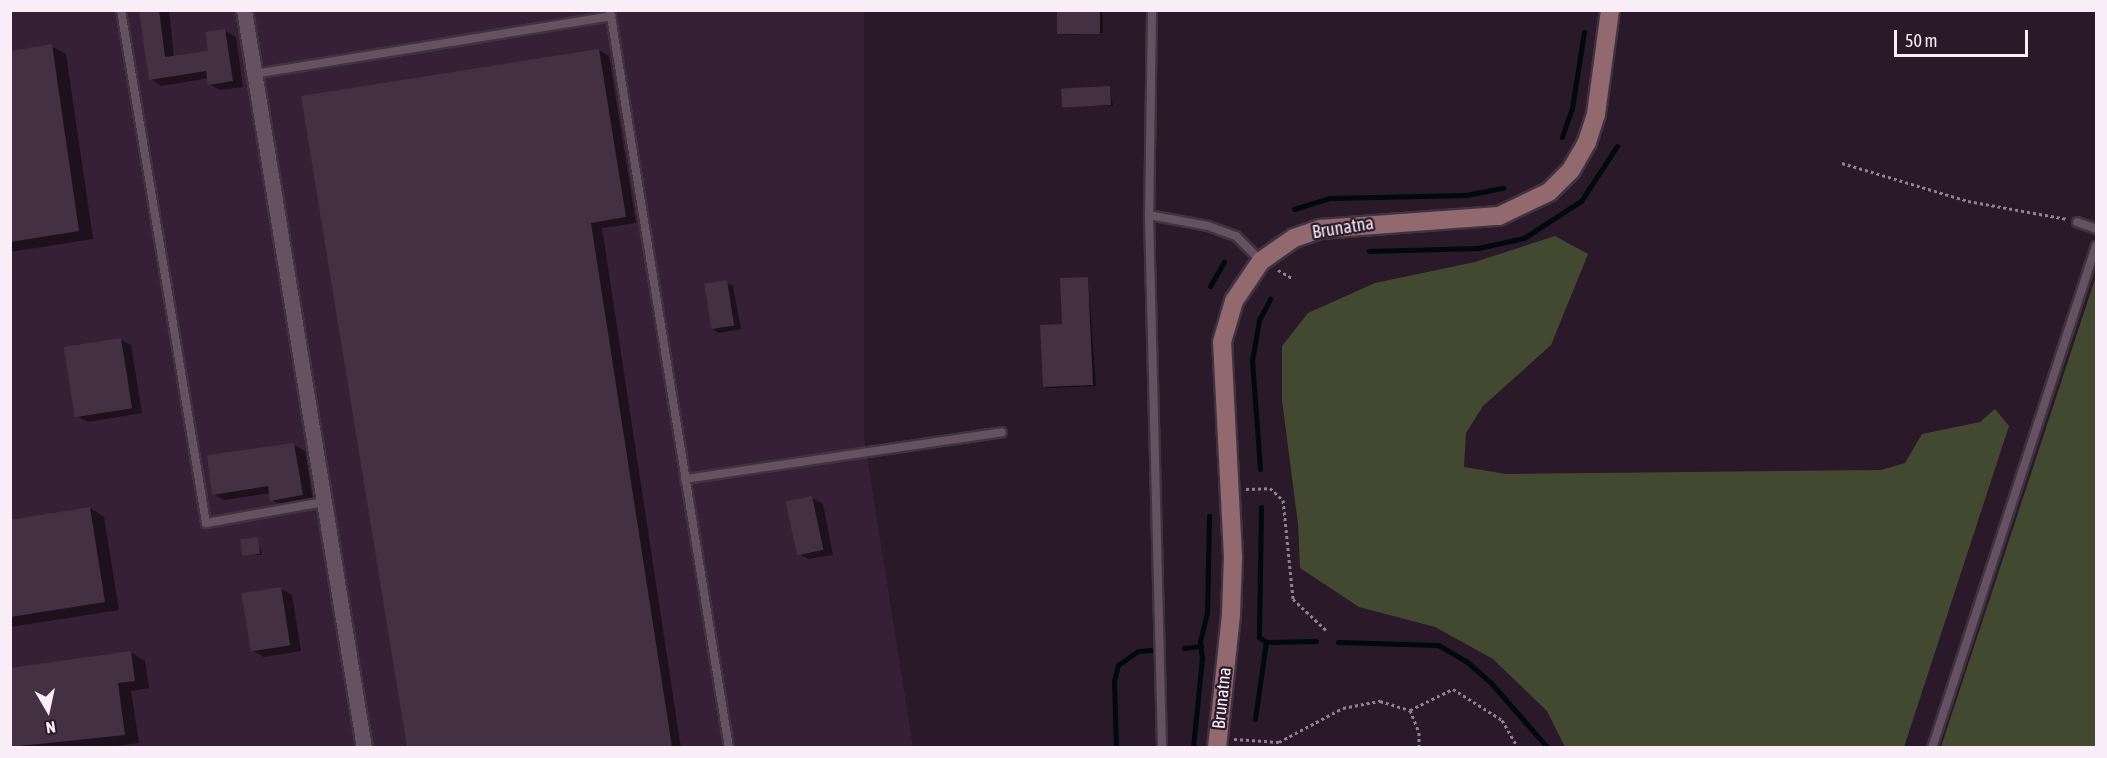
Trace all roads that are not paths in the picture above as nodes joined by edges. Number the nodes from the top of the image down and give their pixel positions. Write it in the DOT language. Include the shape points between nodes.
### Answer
graph roads {
  1 [pos="121,10"];
  2 [pos="244,10"];
  3 [pos="1152,10"];
  4 [pos="1610,10"];
  5 [pos="610,13"];
  6 [pos="254,74"];
  7 [pos="1149,215"];
  8 [pos="2077,222"];
  9 [pos="2097,229"];
  10 [pos="2097,246"];
  11 [pos="1265,268"];
  12 [pos="1002,432"];
  13 [pos="685,479"];
  14 [pos="324,502"];
  15 [pos="1226,740"];
  16 [pos="364,747"];
  17 [pos="729,747"];
  18 [pos="1162,747"];
  19 [pos="1932,747"];
  1 -- 14 [label="lane" via="206,523"];
  2 -- 6 [label="street"];
  3 -- 7 [label="lane"];
  4 -- 11 [label="street, Brunatna" via="1596,114 1587,142 1571,170 1550,192 1499,216 1320,229 1294,238"];
  5 -- 6 [label="lane"];
  5 -- 13 [label="lane"];
  6 -- 14 [label="street"];
  7 -- 11 [label="lane" via="1208,226 1236,236"];
  7 -- 18 [label="lane"];
  8 -- 9 [label="lane"];
  10 -- 19 [label="lane"];
  11 -- 15 [label="street, Brunatna" via="1234,301 1222,342 1242,489 1231,614"];
  12 -- 13 [label="lane"];
  13 -- 17 [label="lane"];
  14 -- 16 [label="street"];
}
